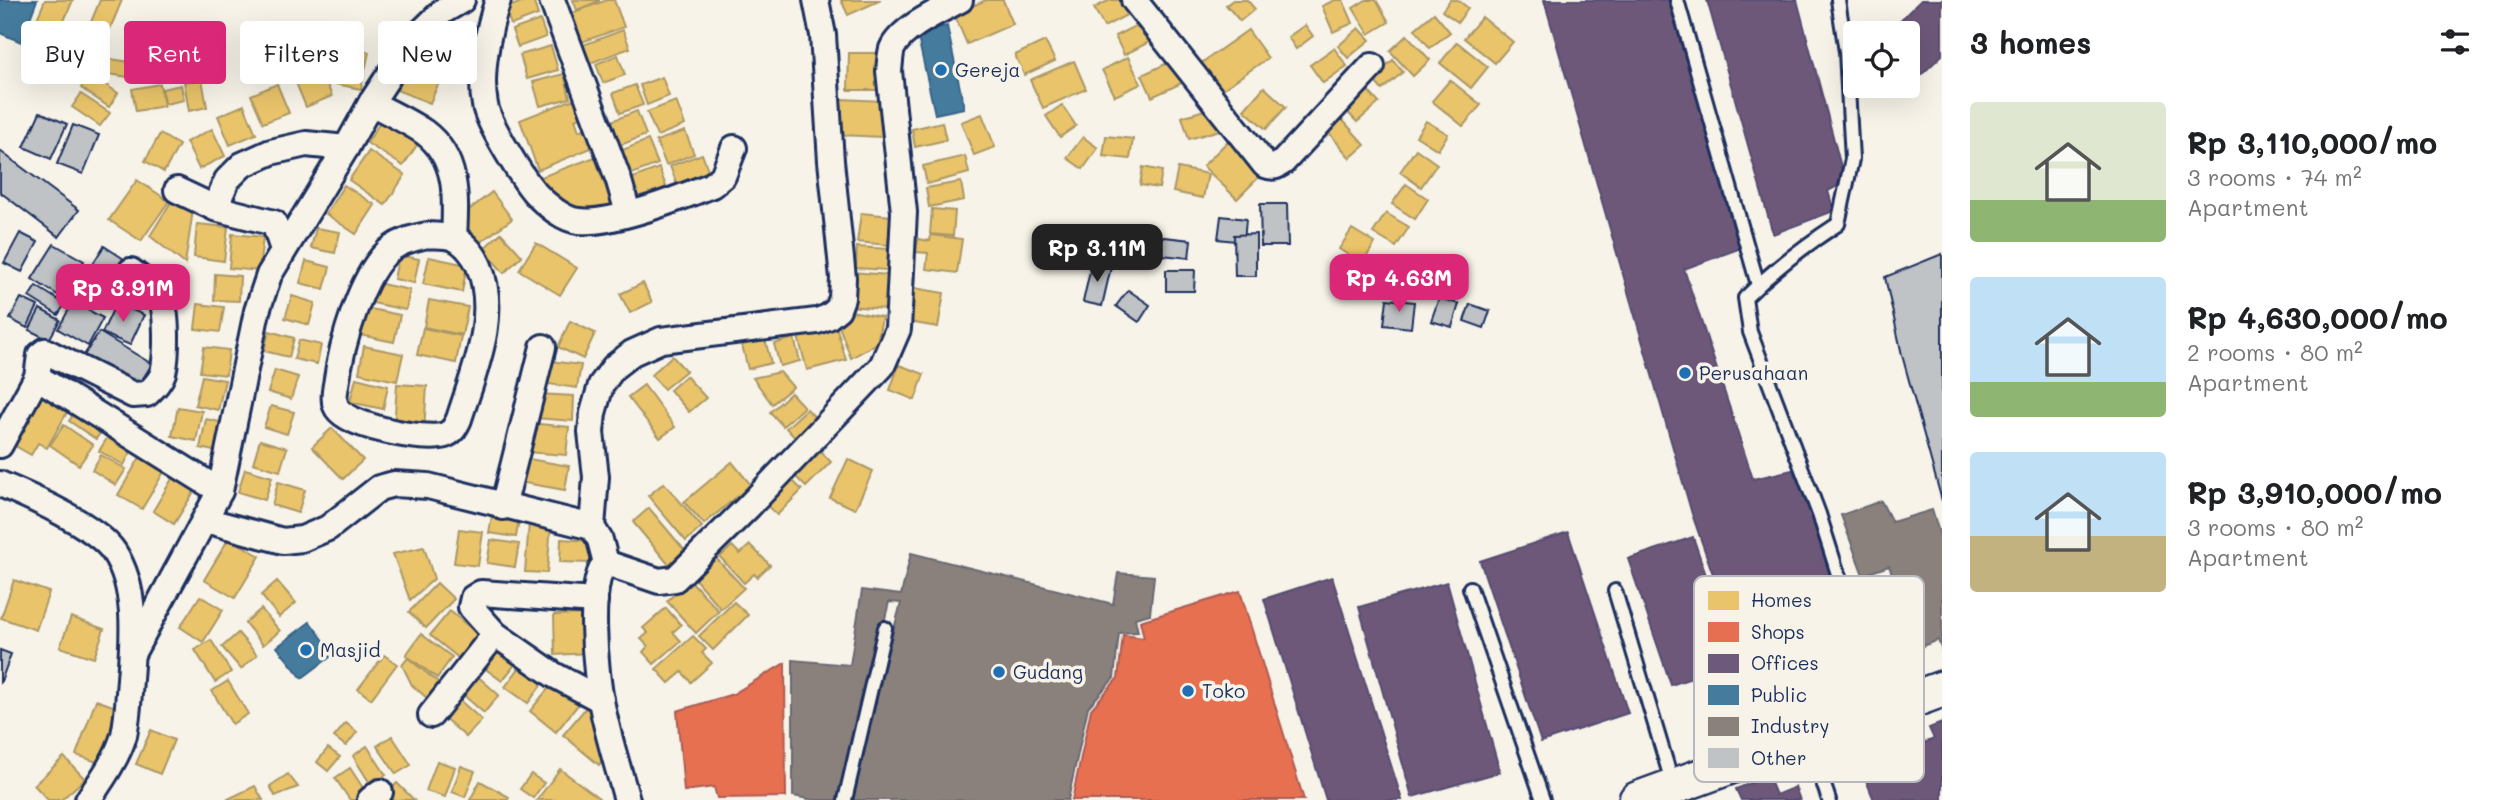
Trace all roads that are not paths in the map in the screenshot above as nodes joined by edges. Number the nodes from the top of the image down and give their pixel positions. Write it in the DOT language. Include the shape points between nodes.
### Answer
graph roads {
  1 [pos="462,0"];
  2 [pos="498,0"];
  3 [pos="552,0"];
  4 [pos="816,0"];
  5 [pos="960,0"];
  6 [pos="1134,0"];
  7 [pos="1677,0"];
  8 [pos="1838,0"];
  9 [pos="1373,66"];
  10 [pos="371,103"];
  11 [pos="346,148"];
  12 [pos="734,148"];
  13 [pos="177,190"];
  14 [pos="215,208"];
  15 [pos="628,214"];
  16 [pos="454,238"];
  17 [pos="282,250"];
  18 [pos="131,271"];
  19 [pos="1758,285"];
  20 [pos="543,347"];
  21 [pos="37,377"];
  22 [pos="0,445"];
  23 [pos="0,484"];
  24 [pos="220,491"];
  25 [pos="503,507"];
  26 [pos="205,520"];
  27 [pos="592,527"];
  28 [pos="606,563"];
  29 [pos="1839,576"];
  30 [pos="126,579"];
  31 [pos="1470,588"];
  32 [pos="1615,591"];
  33 [pos="165,594"];
  34 [pos="595,601"];
  35 [pos="885,628"];
  36 [pos="495,634"];
  37 [pos="133,652"];
  38 [pos="1942,689"];
  39 [pos="1924,695"];
  40 [pos="601,700"];
  41 [pos="431,715"];
  42 [pos="1694,779"];
  43 [pos="1823,782"];
  44 [pos="1674,787"];
  45 [pos="88,800"];
  46 [pos="627,800"];
  47 [pos="845,800"];
  48 [pos="1543,800"];
  49 [pos="1637,800"];
  50 [pos="1829,800"];
  1 -- 10 [label="street" via="443,11 411,42"];
  2 -- 15 [label="street" via="483,65 483,86 485,107 504,145 534,192 550,207 576,221 596,222"];
  3 -- 15 [label="street"];
  4 -- 27 [label="street" via="843,278 840,304 834,314 817,321 661,340 614,367 601,385 593,413 596,477"];
  5 -- 28 [label="street" via="912,28 892,49 889,71 904,212 898,329 882,366 675,579 659,581"];
  6 -- 9 [label="street" via="1271,167 1283,162"];
  7 -- 19 [label="lane"];
  8 -- 19 [label="lane" via="1852,159 1838,224 1798,250"];
  10 -- 11 [label="street"];
  10 -- 16 [label="street" via="424,132 440,149 452,170"];
  11 -- 14 [label="street" via="306,144 242,165 220,191"];
  11 -- 17 [label="street"];
  12 -- 15 [label="street" via="723,176 712,185"];
  13 -- 14 [label="street"];
  14 -- 17 [label="street" via="274,223"];
  16 -- 16 [label="street" via="475,256 487,302 485,331 454,429 430,436 380,430 350,420 334,401 339,362 352,317 373,272 390,249 405,241 427,235"];
  17 -- 24 [label="street" via="257,311"];
  18 -- 21 [label="street" via="161,298 166,316 163,372 157,384 147,394 133,395 45,351 40,355"];
  19 -- 29 [label="lane" via="1745,298 1750,332"];
  20 -- 25 [label="street"];
  21 -- 22 [label="street"];
  21 -- 24 [label="street"];
  23 -- 30 [label="street" via="91,532 113,550"];
  24 -- 26 [label="street"];
  25 -- 26 [label="street" via="428,486 394,484 379,488 328,528 302,539 283,541"];
  25 -- 27 [label="street"];
  26 -- 33 [label="street"];
  27 -- 28 [label="street"];
  28 -- 34 [label="street" via="598,575"];
  30 -- 33 [label="street"];
  30 -- 37 [label="street"];
  31 -- 48 [label="lane"];
  32 -- 44 [label="lane"];
  33 -- 37 [label="street"];
  34 -- 36 [label="street" via="476,595 471,607"];
  34 -- 40 [label="street"];
  35 -- 47 [label="lane"];
  36 -- 40 [label="street" via="554,675"];
  36 -- 41 [label="street"];
  37 -- 45 [label="street" via="123,737"];
  38 -- 39 [label="main road"];
  40 -- 46 [label="street"];
  42 -- 44 [label="main road"];
  43 -- 50 [label="lane"];
  44 -- 49 [label="main road"];
}
